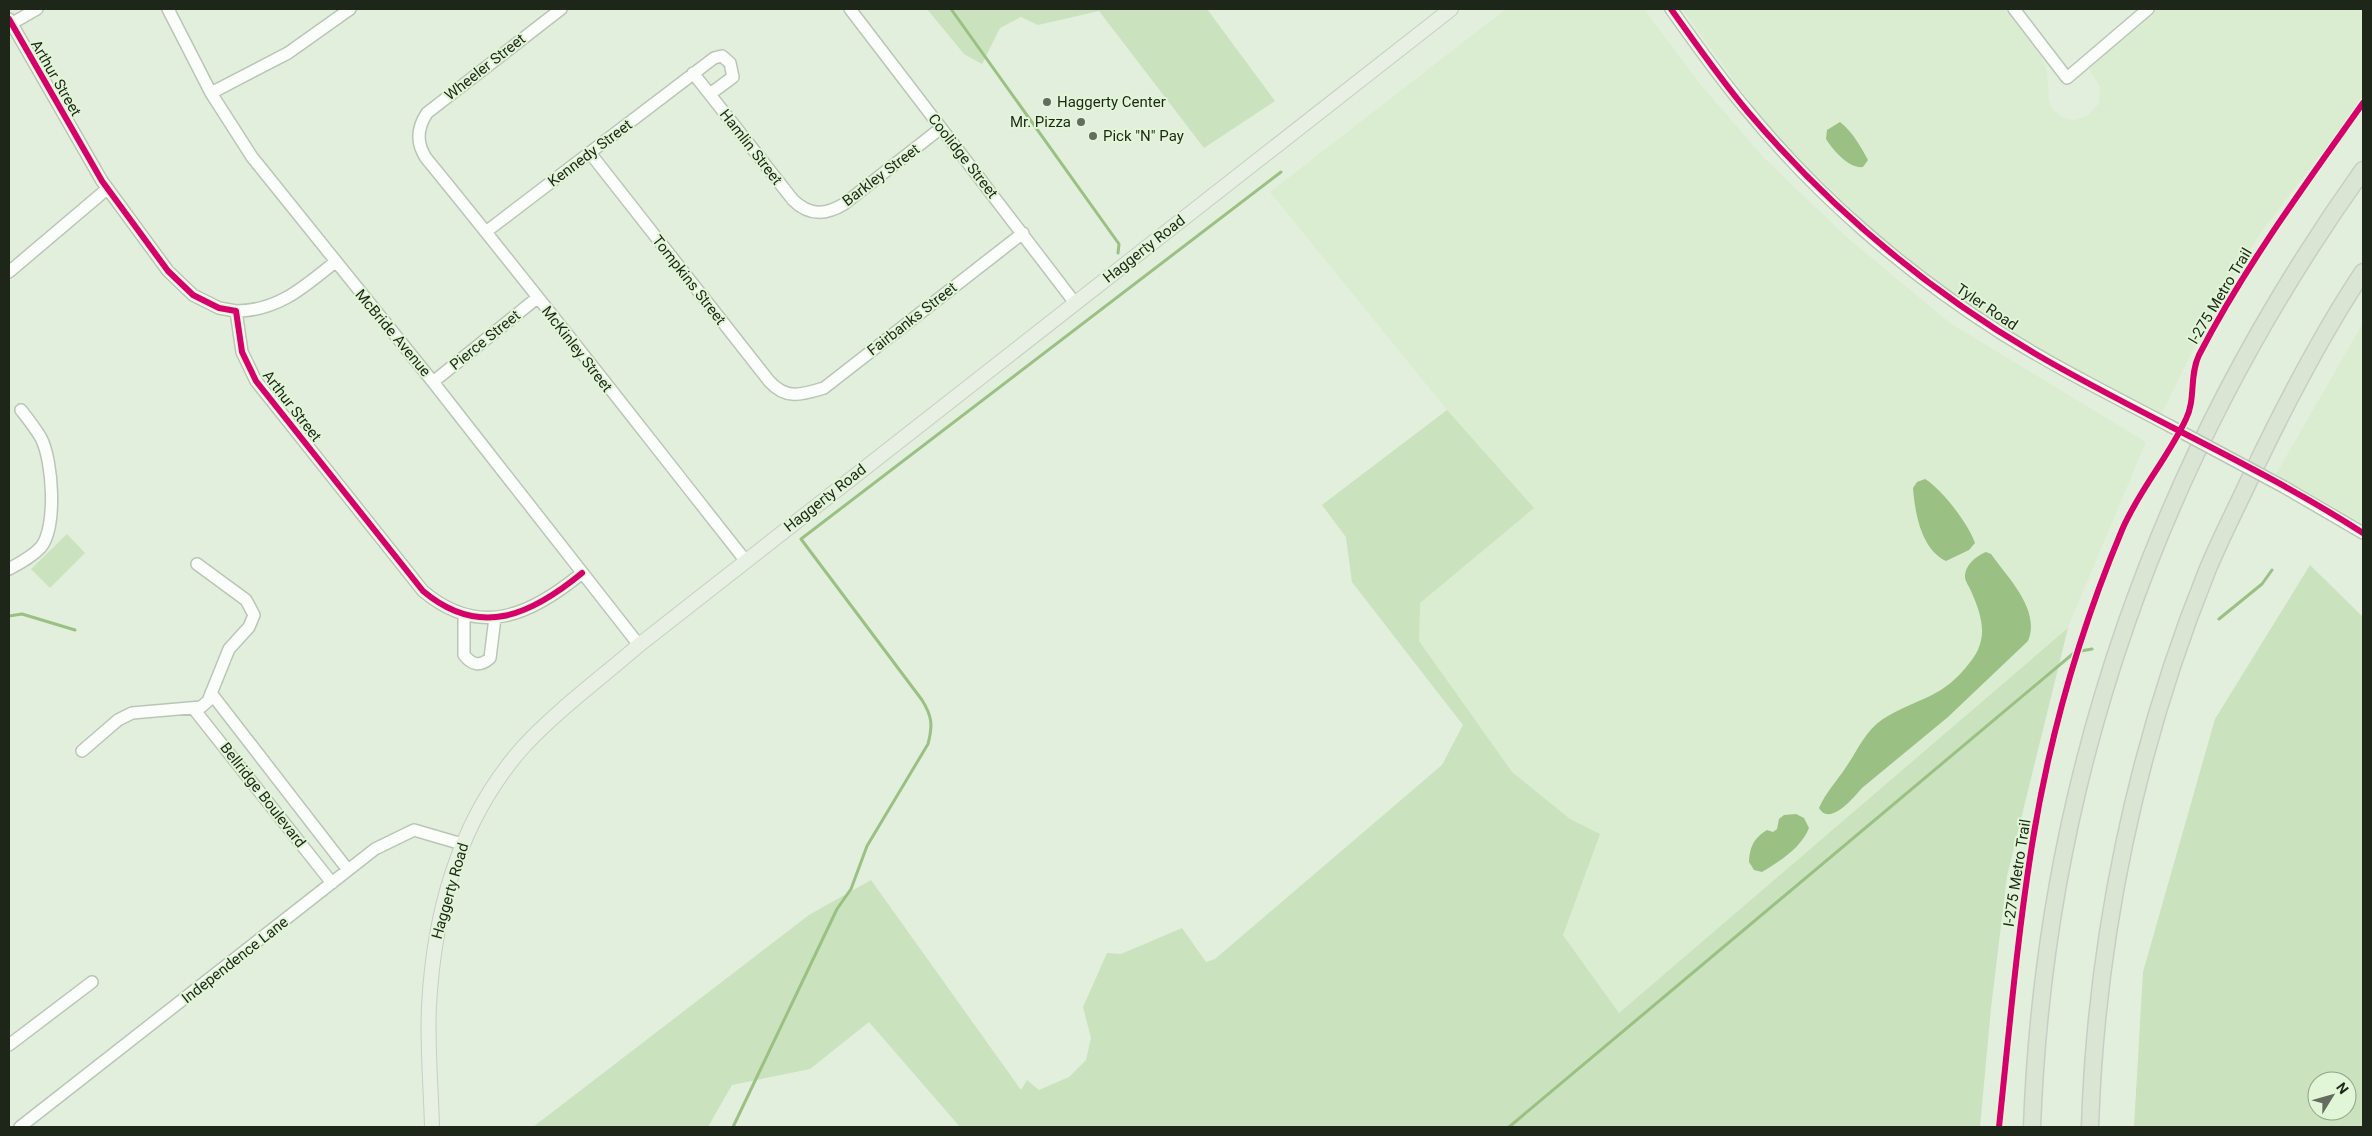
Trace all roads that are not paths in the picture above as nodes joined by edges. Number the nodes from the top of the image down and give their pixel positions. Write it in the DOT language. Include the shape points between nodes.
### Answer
graph roads {
  1 [pos="37,9"];
  2 [pos="168,9"];
  3 [pos="350,9"];
  4 [pos="560,9"];
  5 [pos="850,9"];
  6 [pos="1451,9"];
  7 [pos="1671,9"];
  8 [pos="2014,9"];
  9 [pos="2148,9"];
  10 [pos="10,23"];
  11 [pos="693,73"];
  12 [pos="211,93"];
  13 [pos="710,94"];
  14 [pos="942,128"];
  15 [pos="419,133"];
  16 [pos="590,153"];
  17 [pos="2363,170"];
  18 [pos="108,189"];
  19 [pos="816,212"];
  20 [pos="487,231"];
  21 [pos="1023,233"];
  22 [pos="335,262"];
  23 [pos="9,272"];
  24 [pos="2363,272"];
  25 [pos="538,298"];
  26 [pos="1075,303"];
  27 [pos="236,311"];
  28 [pos="433,382"];
  29 [pos="796,396"];
  30 [pos="21,410"];
  31 [pos="2363,533"];
  32 [pos="745,560"];
  33 [pos="197,564"];
  34 [pos="11,567"];
  35 [pos="582,573"];
  36 [pos="464,614"];
  37 [pos="494,618"];
  38 [pos="639,645"];
  39 [pos="210,697"];
  40 [pos="193,708"];
  41 [pos="82,751"];
  42 [pos="462,844"];
  43 [pos="348,870"];
  44 [pos="332,884"];
  45 [pos="92,982"];
  46 [pos="9,1045"];
  47 [pos="20,1127"];
  48 [pos="432,1127"];
  49 [pos="2032,1127"];
  50 [pos="2090,1127"];
  1 -- 10 [label="street"];
  2 -- 12 [label="street, McBride Avenue"];
  3 -- 12 [label="street" via="288,53"];
  4 -- 15 [label="street, Wheeler Street" via="432,109 423,118"];
  5 -- 14 [label="street, Coolidge Street"];
  6 -- 26 [label="main road, Haggerty Road"];
  7 -- 31 [label="street, Tyler Road, bridge" via="1716,72 1772,139 1835,203 1937,288 2000,332 2078,378 2284,487"];
  8 -- 9 [label="street" via="2067,78"];
  10 -- 18 [label="street, Arthur Street"];
  11 -- 13 [label="street, Hamlin Street"];
  11 -- 13 [label="street, Kennedy Street" via="714,58 722,56 730,63 733,77"];
  11 -- 16 [label="street, Kennedy Street"];
  12 -- 22 [label="street, McBride Avenue" via="252,157"];
  13 -- 19 [label="street, Hamlin Street" via="793,200 804,209"];
  14 -- 19 [label="street, Barkley Street" via="844,204 830,211"];
  14 -- 21 [label="street, Coolidge Street"];
  15 -- 20 [label="street, McKinley Street" via="420,146 426,158"];
  16 -- 20 [label="street, Kennedy Street"];
  16 -- 29 [label="street, Tompkins Street" via="769,381 779,391"];
  17 -- 49 [label="highway" via="2289,279 2235,374 2175,496 2133,604 2098,712 2059,874 2043,980"];
  18 -- 23 [label="street"];
  18 -- 27 [label="street, Arthur Street" via="179,284 208,304"];
  20 -- 25 [label="street, McKinley Street"];
  21 -- 26 [label="street, Coolidge Street"];
  21 -- 29 [label="street, Fairbanks Street" via="826,387"];
  22 -- 27 [label="street" via="281,302 260,310"];
  22 -- 28 [label="street, McBride Avenue"];
  24 -- 50 [label="highway" via="2284,406 2211,561 2172,666 2138,787 2118,878 2100,992"];
  25 -- 28 [label="street, Pierce Street"];
  25 -- 32 [label="street, McKinley Street"];
  26 -- 32 [label="main road, Haggerty Road"];
  27 -- 36 [label="street, Arthur Street" via="242,352 256,381 416,583 440,603"];
  28 -- 35 [label="street, McBride Avenue"];
  30 -- 34 [label="street" via="46,452 51,501 44,542 34,554"];
  32 -- 38 [label="main road, Haggerty Road"];
  33 -- 39 [label="street" via="246,600 254,615 249,627 230,649"];
  35 -- 37 [label="street, Arthur Street" via="539,604 517,614"];
  35 -- 38 [label="street, McBride Avenue"];
  36 -- 37 [label="street, Arthur Street"];
  36 -- 37 [label="street" via="464,655 469,662 476,664 490,658"];
  38 -- 42 [label="main road, Haggerty Road" via="553,716 524,746 490,791"];
  39 -- 40 [label="street" via="201,707"];
  39 -- 43 [label="street, Bellridge Boulevard"];
  40 -- 41 [label="street" via="132,713 118,720"];
  40 -- 44 [label="street, Bellridge Boulevard"];
  42 -- 43 [label="street, Independence Lane" via="414,830 389,840"];
  42 -- 48 [label="main road, Haggerty Road" via="439,920 432,965 429,1008"];
  43 -- 44 [label="street, Independence Lane"];
  44 -- 47 [label="street, Independence Lane"];
  45 -- 46 [label="street"];
}
